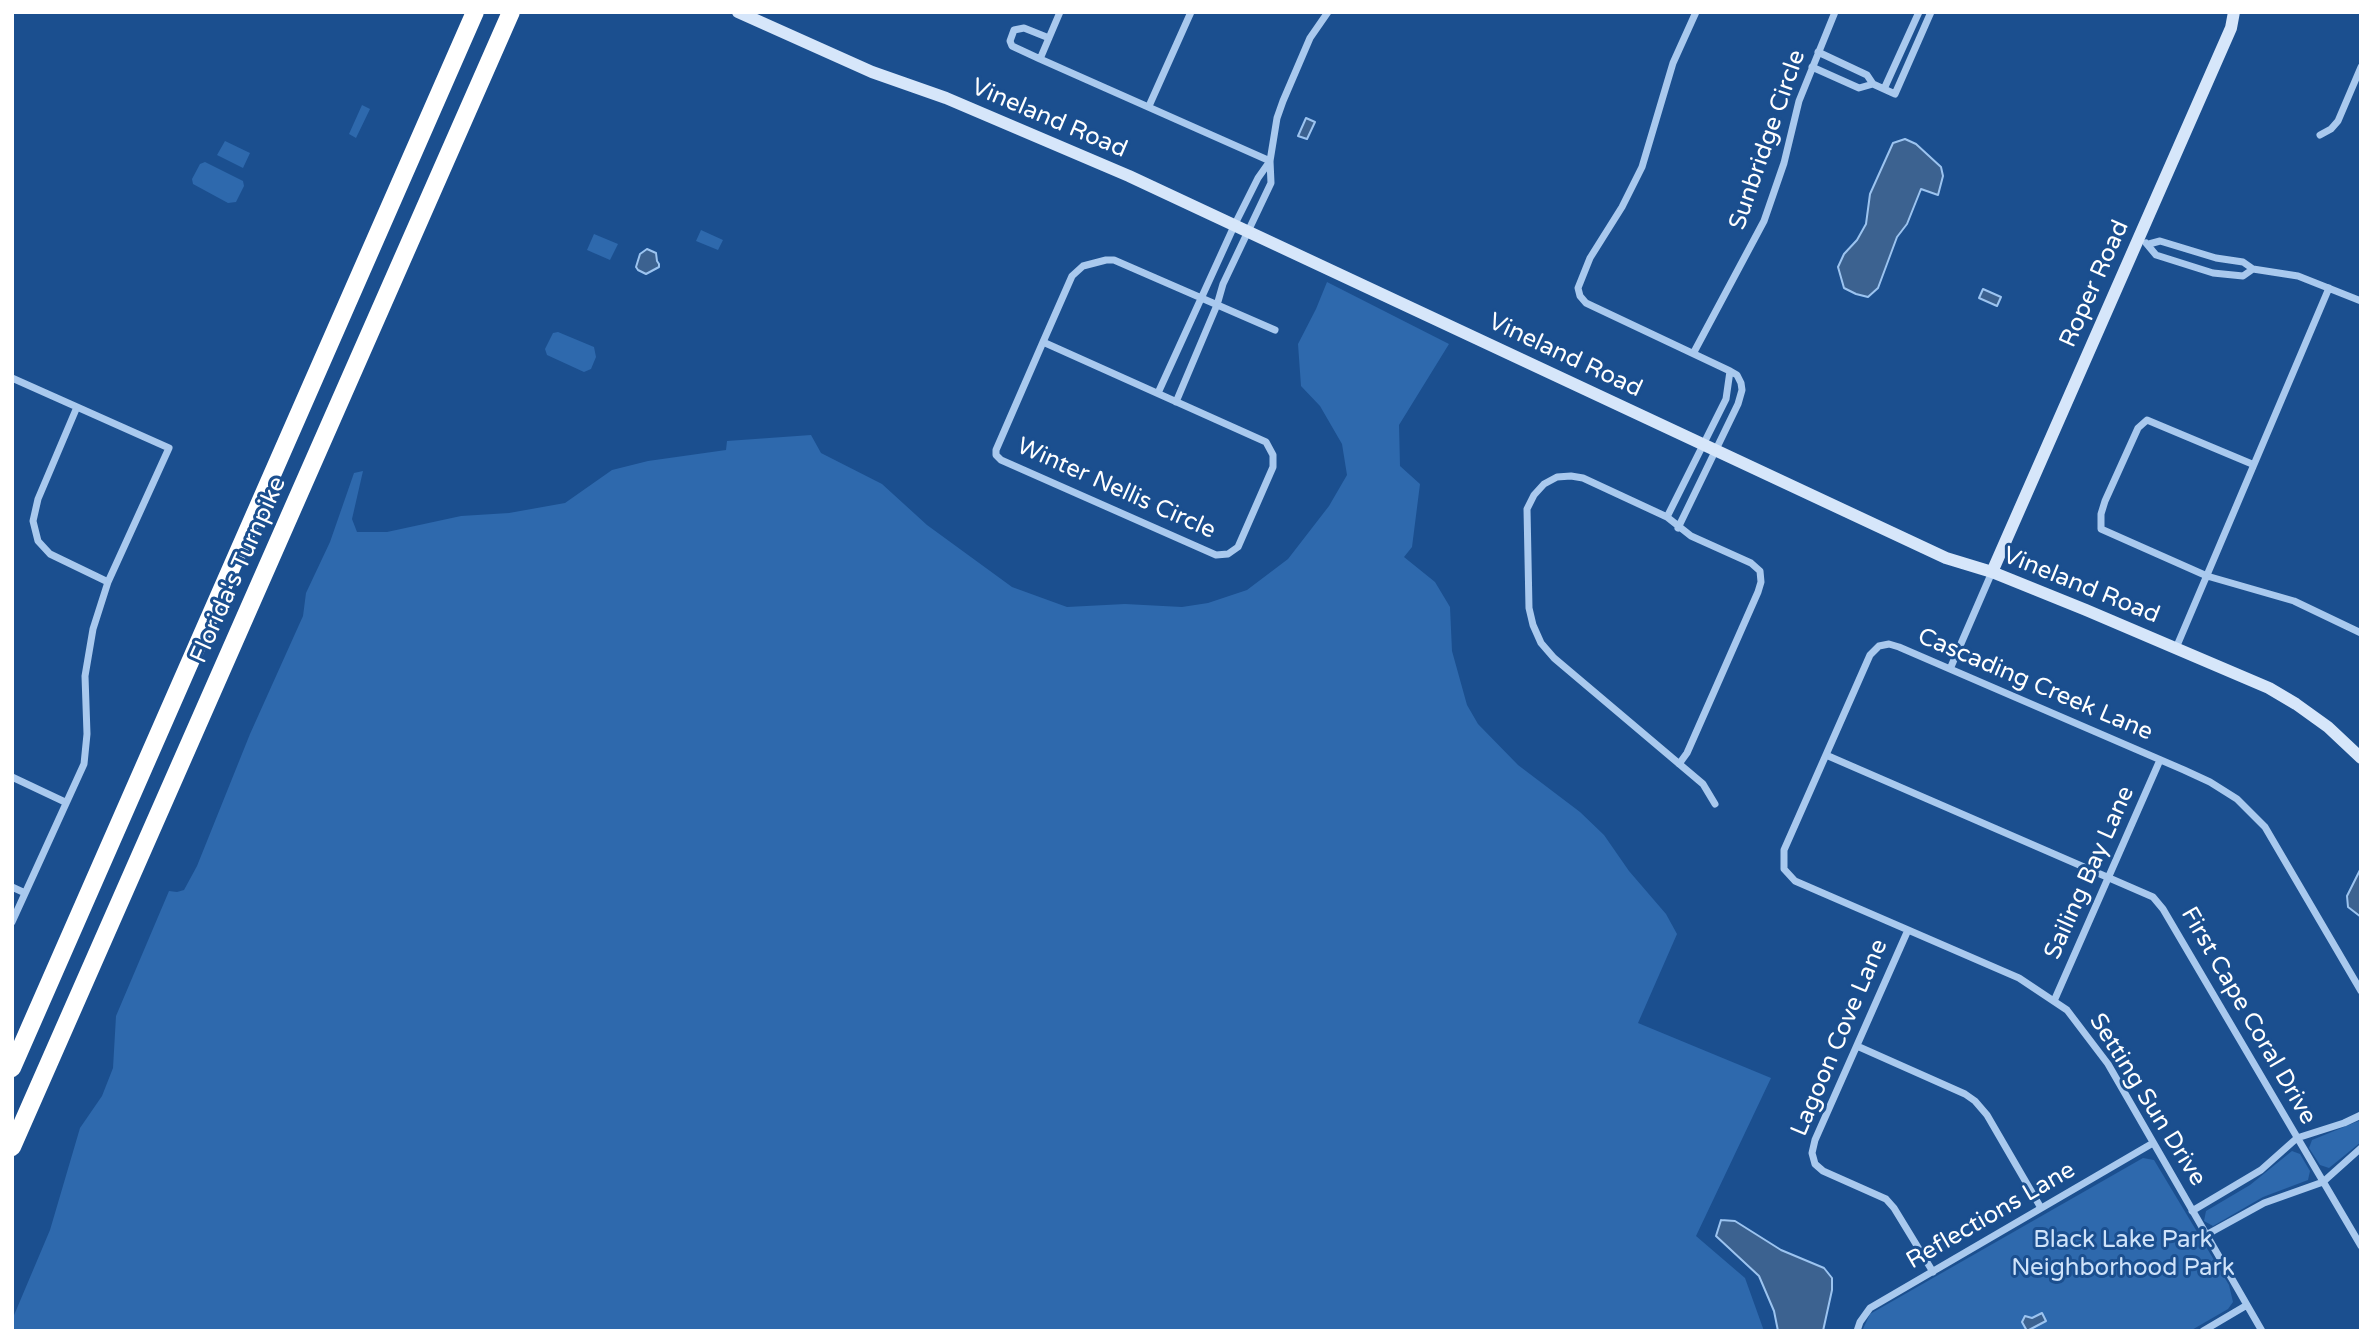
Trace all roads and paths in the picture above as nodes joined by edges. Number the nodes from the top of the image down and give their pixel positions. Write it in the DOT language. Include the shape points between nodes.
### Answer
graph roads {
  1 [pos="475,12"];
  2 [pos="512,12"];
  3 [pos="738,12"];
  4 [pos="1060,12"];
  5 [pos="1191,12"];
  6 [pos="1328,12"];
  7 [pos="1696,12"];
  8 [pos="1836,12"];
  9 [pos="1919,12"];
  10 [pos="1931,12"];
  11 [pos="2234,12"];
  12 [pos="1049,38"];
  13 [pos="1818,52"];
  14 [pos="1040,59"];
  15 [pos="1812,67"];
  16 [pos="2361,67"];
  17 [pos="1873,84"];
  18 [pos="1884,89"];
  19 [pos="1149,106"];
  20 [pos="2320,135"];
  21 [pos="1270,161"];
  22 [pos="1254,187"];
  23 [pos="1266,193"];
  24 [pos="1235,224"];
  25 [pos="1248,231"];
  26 [pos="2143,242"];
  27 [pos="2216,258"];
  28 [pos="2253,269"];
  29 [pos="1215,270"];
  30 [pos="2213,273"];
  31 [pos="1227,276"];
  32 [pos="2329,288"];
  33 [pos="1201,297"];
  34 [pos="2361,300"];
  35 [pos="1217,305"];
  36 [pos="1275,330"];
  37 [pos="1043,342"];
  38 [pos="1694,352"];
  39 [pos="1730,371"];
  40 [pos="12,378"];
  41 [pos="1158,393"];
  42 [pos="1726,399"];
  43 [pos="1176,402"];
  44 [pos="1738,404"];
  45 [pos="77,407"];
  46 [pos="1703,444"];
  47 [pos="1715,450"];
  48 [pos="2252,464"];
  49 [pos="1667,517"];
  50 [pos="1678,528"];
  51 [pos="1992,572"];
  52 [pos="2207,576"];
  53 [pos="108,582"];
  54 [pos="2361,633"];
  55 [pos="2176,648"];
  56 [pos="1950,669"];
  57 [pos="1826,755"];
  58 [pos="2361,758"];
  59 [pos="2160,760"];
  60 [pos="1679,764"];
  61 [pos="12,777"];
  62 [pos="65,802"];
  63 [pos="1715,804"];
  64 [pos="2108,878"];
  65 [pos="12,887"];
  66 [pos="24,893"];
  67 [pos="12,922"];
  68 [pos="1908,930"];
  69 [pos="2361,991"];
  70 [pos="2054,1001"];
  71 [pos="1857,1046"];
  72 [pos="12,1068"];
  73 [pos="2361,1115"];
  74 [pos="2297,1138"];
  75 [pos="2153,1143"];
  76 [pos="12,1147"];
  77 [pos="2361,1148"];
  78 [pos="2323,1182"];
  79 [pos="2041,1208"];
  80 [pos="2192,1211"];
  81 [pos="2206,1236"];
  82 [pos="2361,1245"];
  83 [pos="1933,1272"];
  84 [pos="2247,1305"];
  85 [pos="1857,1331"];
  86 [pos="2203,1331"];
  87 [pos="2262,1331"];
  1 -- 72 [label="highway, Florida's Turnpike"];
  2 -- 76 [label="highway, Florida's Turnpike"];
  3 -- 24 [label="main road, Vineland Road"];
  4 -- 12 [label="street"];
  5 -- 19 [label="street"];
  6 -- 21 [label="street" via="1310,38 1283,101"];
  7 -- 38 [label="street" via="1673,63 1642,167 1578,288 1586,303"];
  8 -- 13 [label="street, Sunbridge Circle"];
  9 -- 18 [label="street"];
  10 -- 18 [label="street" via="1895,94"];
  11 -- 26 [label="main road, Roper Road"];
  12 -- 14 [label="street"];
  12 -- 14 [label="street" via="1024,28 1014,30 1012,46"];
  13 -- 15 [label="street, Sunbridge Circle"];
  13 -- 17 [label="street" via="1867,75"];
  14 -- 19 [label="street"];
  15 -- 17 [label="street" via="1859,88"];
  15 -- 38 [label="street, Sunbridge Circle" via="1764,221"];
  16 -- 20 [label="street" via="2338,121"];
  17 -- 18 [label="street"];
  19 -- 21 [label="street"];
  21 -- 22 [label="street"];
  21 -- 23 [label="street" via="1271,183"];
  22 -- 23 [label="street"];
  22 -- 24 [label="street"];
  23 -- 25 [label="street"];
  24 -- 25 [label="main road, Vineland Road"];
  24 -- 29 [label="street"];
  25 -- 31 [label="street"];
  25 -- 46 [label="main road, Vineland Road"];
  26 -- 27 [label="street" via="2160,241"];
  26 -- 30 [label="street" via="2156,255"];
  26 -- 51 [label="main road, Roper Road"];
  27 -- 28 [label="street" via="2243,262"];
  27 -- 30 [label="street"];
  28 -- 30 [label="street" via="2243,276"];
  28 -- 32 [label="street" via="2298,276"];
  29 -- 31 [label="street"];
  29 -- 33 [label="street"];
  31 -- 35 [label="street"];
  32 -- 34 [label="street"];
  32 -- 48 [label="street"];
  33 -- 35 [label="street"];
  33 -- 37 [label="street" via="1114,260 1083,266 1072,276"];
  33 -- 41 [label="street"];
  35 -- 36 [label="street"];
  35 -- 43 [label="street"];
  37 -- 41 [label="street, Winter Nellis Circle"];
  37 -- 43 [label="street, Winter Nellis Circle" via="996,455 1216,555 1227,554 1238,547 1273,467 1273,456 1266,442"];
  38 -- 39 [label="street"];
  39 -- 42 [label="street"];
  39 -- 44 [label="street" via="1741,383"];
  40 -- 45 [label="street"];
  41 -- 43 [label="street, Winter Nellis Circle"];
  42 -- 44 [label="street"];
  42 -- 46 [label="street"];
  44 -- 47 [label="street"];
  45 -- 53 [label="street" via="33,521 38,541 50,554"];
  45 -- 53 [label="street" via="169,448"];
  46 -- 47 [label="main road, Vineland Road"];
  46 -- 49 [label="street"];
  47 -- 50 [label="street"];
  47 -- 51 [label="main road, Vineland Road" via="1946,558"];
  48 -- 52 [label="street"];
  48 -- 52 [label="street" via="2147,420 2138,428 2105,501 2101,529"];
  49 -- 50 [label="street"];
  49 -- 60 [label="street" via="1583,478 1557,477 1544,484 1527,509 1529,608 1541,643 1554,658"];
  50 -- 60 [label="street" via="1751,563 1760,571 1761,582"];
  51 -- 55 [label="main road, Vineland Road"];
  51 -- 56 [label="street"];
  52 -- 54 [label="street" via="2294,601"];
  52 -- 55 [label="street"];
  53 -- 62 [label="street" via="85,676 88,734 83,764"];
  55 -- 58 [label="main road, Vineland Road" via="2296,704"];
  56 -- 57 [label="street, Cascading Creek Lane" via="1899,647 1879,646 1870,655"];
  56 -- 59 [label="street, Cascading Creek Lane"];
  57 -- 64 [label="street, First Cape Coral Drive"];
  57 -- 68 [label="street, Cascading Creek Lane" via="1784,850 1784,869 1795,881"];
  59 -- 64 [label="street, Sailing Bay Lane"];
  59 -- 69 [label="street, Cascading Creek Lane" via="2237,799 2265,828"];
  60 -- 63 [label="street" via="1703,784"];
  61 -- 62 [label="street"];
  62 -- 66 [label="street"];
  64 -- 70 [label="street, Sailing Bay Lane"];
  64 -- 74 [label="street, First Cape Coral Drive" via="2153,897 2163,909"];
  65 -- 66 [label="street"];
  66 -- 67 [label="street"];
  68 -- 70 [label="street, Setting Sun Drive" via="2019,978"];
  68 -- 71 [label="street, Lagoon Cove Lane"];
  70 -- 75 [label="street, Setting Sun Drive" via="2094,1044"];
  71 -- 79 [label="street" via="1975,1101"];
  71 -- 83 [label="street, Lagoon Cove Lane" via="1815,1140 1815,1164 1886,1199"];
  73 -- 74 [label="street"];
  74 -- 78 [label="street, First Cape Coral Drive"];
  74 -- 80 [label="street" via="2262,1170"];
  75 -- 79 [label="street, Reflections Lane"];
  75 -- 80 [label="street, Setting Sun Drive"];
  77 -- 78 [label="street"];
  78 -- 81 [label="street" via="2264,1203"];
  78 -- 82 [label="street, First Cape Coral Drive"];
  79 -- 83 [label="street, Reflections Lane"];
  80 -- 81 [label="street, Setting Sun Drive"];
  81 -- 84 [label="street, Setting Sun Drive"];
  83 -- 85 [label="street, Reflections Lane" via="1870,1308"];
  84 -- 86 [label="street"];
  84 -- 87 [label="street, Setting Sun Drive"];
}
